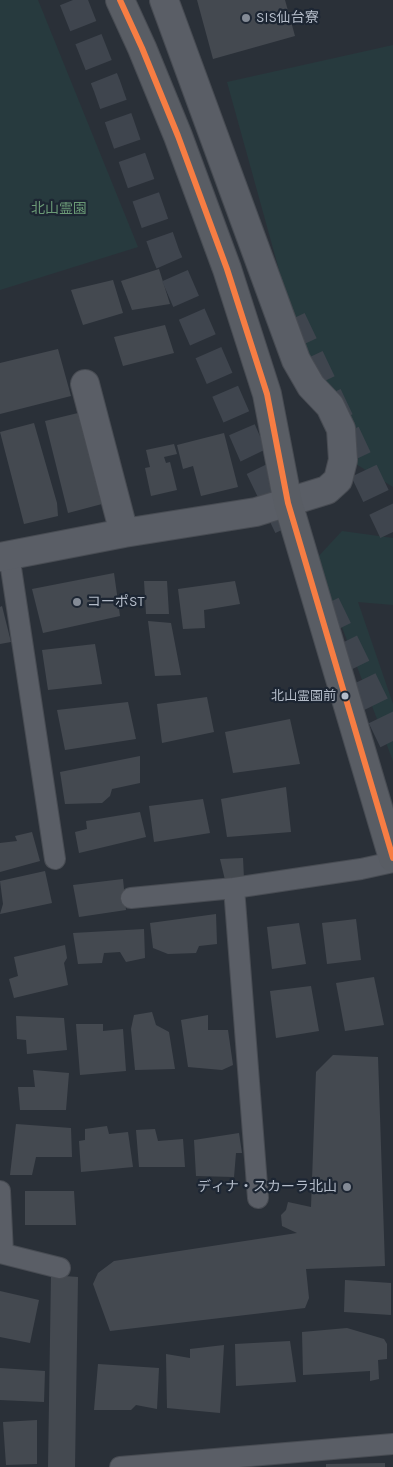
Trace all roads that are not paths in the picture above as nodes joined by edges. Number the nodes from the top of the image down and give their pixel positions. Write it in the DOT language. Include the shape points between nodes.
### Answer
graph roads {
  1 [pos="120,0"];
  2 [pos="164,0"];
  3 [pos="85,384"];
  4 [pos="288,503"];
  5 [pos="124,533"];
  6 [pos="5,556"];
  7 [pos="55,859"];
  8 [pos="393,860"];
  9 [pos="234,888"];
  10 [pos="130,898"];
  11 [pos="0,1192"];
  12 [pos="258,1198"];
  13 [pos="1,1253"];
  14 [pos="60,1268"];
  15 [pos="393,1444"];
  16 [pos="120,1467"];
  1 -- 4 [label="street" via="178,136 227,269 267,394"];
  2 -- 4 [label="street" via="296,360 311,386 330,406 341,429 343,460 338,480 327,490"];
  3 -- 5 [label="street"];
  4 -- 5 [label="street" via="256,512"];
  4 -- 8 [label="street"];
  5 -- 6 [label="street"];
  6 -- 7 [label="lane"];
  8 -- 9 [label="lane" via="361,869"];
  9 -- 10 [label="lane"];
  9 -- 12 [label="lane"];
  11 -- 13 [label="lane"];
  13 -- 14 [label="lane"];
  15 -- 16 [label="lane"];
}
